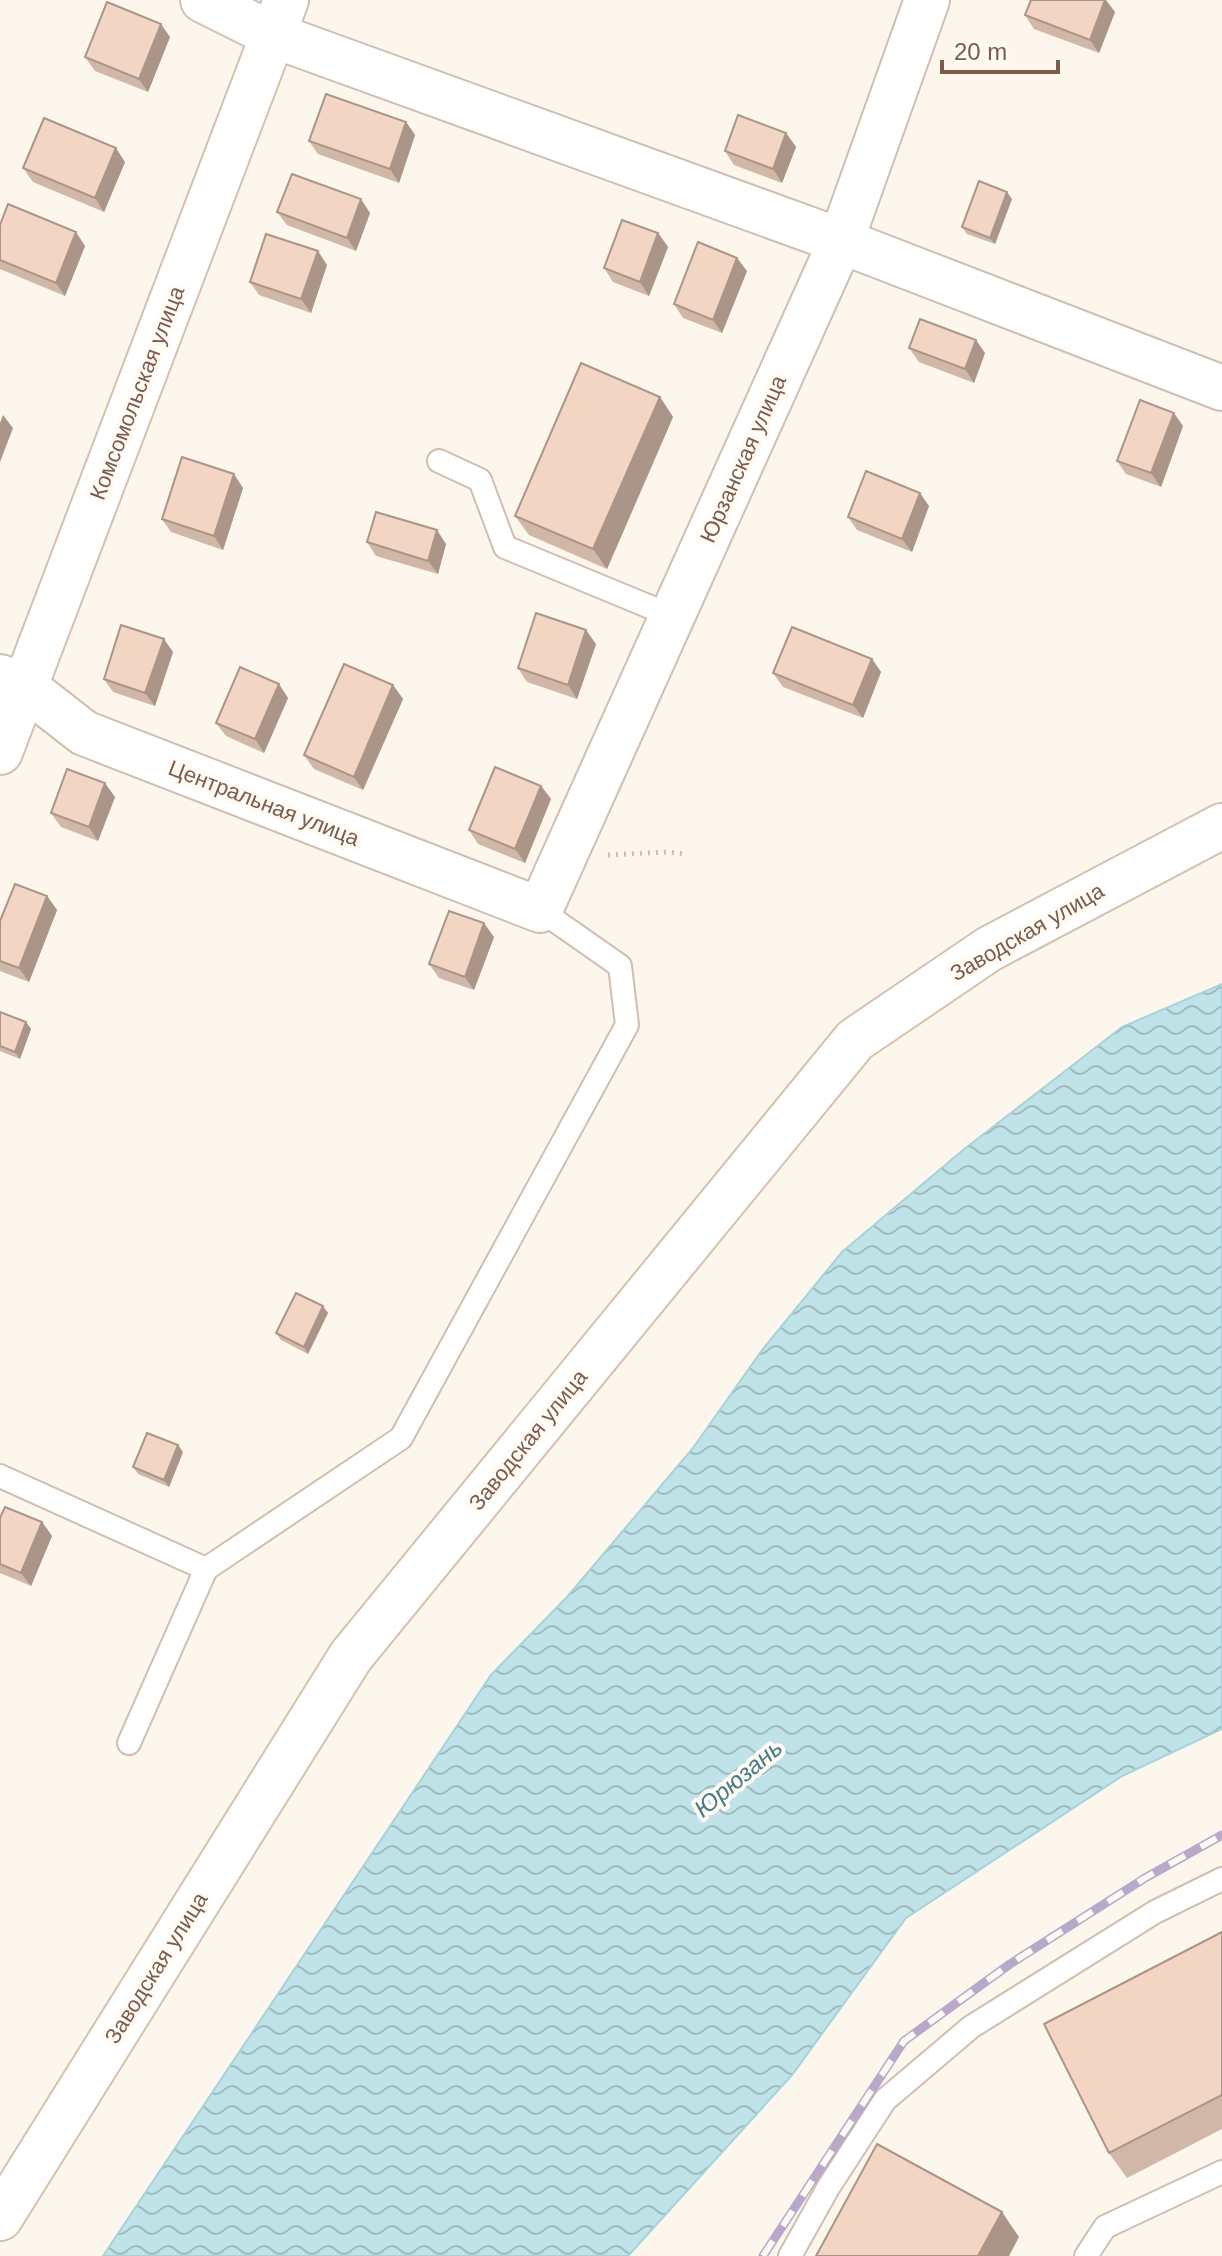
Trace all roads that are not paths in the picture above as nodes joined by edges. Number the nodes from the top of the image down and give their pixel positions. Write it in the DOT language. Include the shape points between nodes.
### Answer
graph roads {
  1 [pos="203,0"];
  2 [pos="927,0"];
  3 [pos="279,17"];
  4 [pos="841,241"];
  5 [pos="1222,388"];
  6 [pos="439,461"];
  7 [pos="672,616"];
  8 [pos="12,682"];
  9 [pos="0,752"];
  10 [pos="1222,826"];
  11 [pos="540,910"];
  12 [pos="0,1476"];
  13 [pos="206,1569"];
  14 [pos="129,1743"];
  15 [pos="1222,1879"];
  16 [pos="1222,2172"];
  17 [pos="0,2218"];
  18 [pos="790,2256"];
  19 [pos="1086,2256"];
  1 -- 3 [label="street"];
  2 -- 4 [label="street, Юрзанская улица"];
  3 -- 4 [label="street"];
  3 -- 8 [label="street, Комсомольская улица"];
  4 -- 5 [label="street"];
  4 -- 7 [label="street, Юрзанская улица"];
  6 -- 7 [label="lane" via="480,480 505,547"];
  7 -- 11 [label="street, Юрзанская улица"];
  8 -- 9 [label="street, Комсомольская улица"];
  8 -- 11 [label="street, Центральная улица" via="84,733"];
  10 -- 17 [label="street, Заводская улица" via="989,949 855,1040 351,1656"];
  11 -- 13 [label="lane" via="620,966 627,1025 401,1438"];
  12 -- 13 [label="lane"];
  13 -- 14 [label="lane"];
  15 -- 18 [label="lane" via="1155,1912 971,2027 885,2100"];
  16 -- 19 [label="lane" via="1105,2227"];
}
